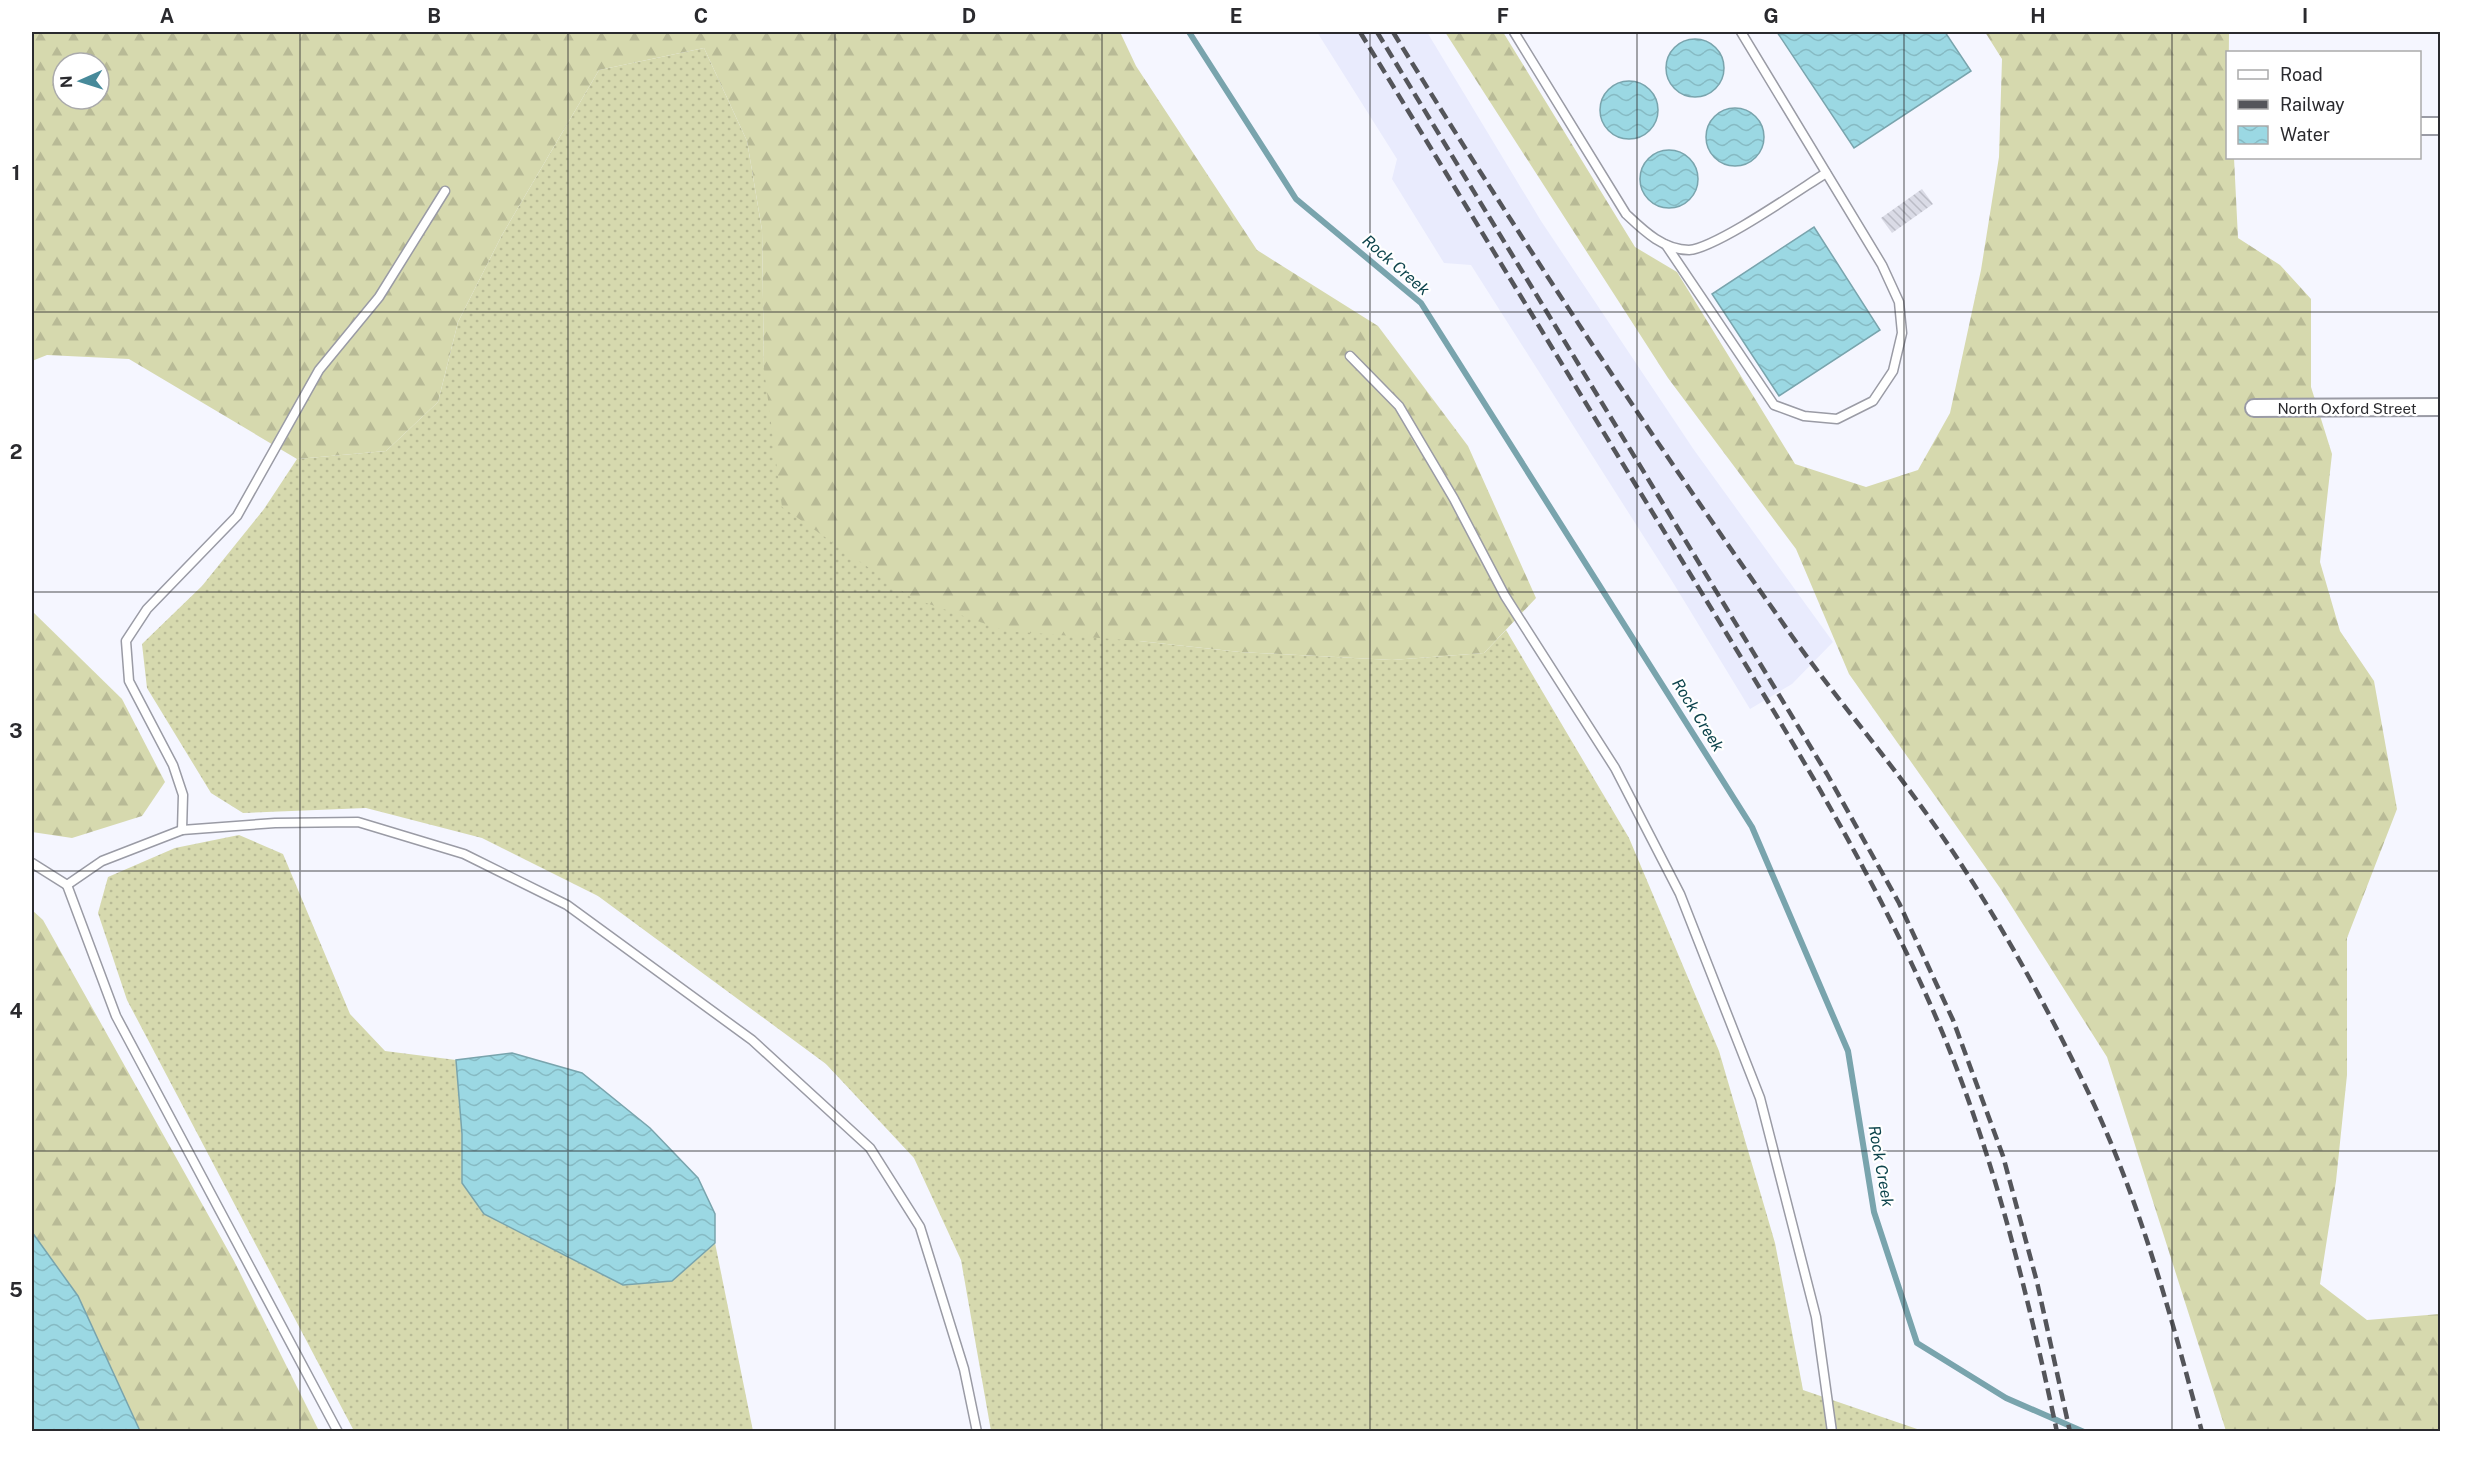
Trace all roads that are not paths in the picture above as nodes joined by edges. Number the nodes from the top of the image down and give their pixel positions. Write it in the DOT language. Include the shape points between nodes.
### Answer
graph roads {
  1 [pos="1514,32"];
  2 [pos="1741,32"];
  3 [pos="2421,126"];
  4 [pos="2440,126"];
  5 [pos="1826,173"];
  6 [pos="445,191"];
  7 [pos="1666,245"];
  8 [pos="1350,356"];
  9 [pos="2440,407"];
  10 [pos="2254,408"];
  11 [pos="182,830"];
  12 [pos="32,863"];
  13 [pos="67,885"];
  14 [pos="338,1431"];
  15 [pos="977,1431"];
  16 [pos="1832,1431"];
  1 -- 7 [label="lane" via="1626,214 1648,235"];
  2 -- 5 [label="lane"];
  3 -- 4 [label="street"];
  5 -- 7 [label="lane" via="1700,248 1687,250"];
  5 -- 7 [label="lane" via="1882,266 1899,302 1902,333 1893,371 1873,402 1837,419 1804,416 1774,405"];
  6 -- 11 [label="lane" via="379,297 319,370 237,516 147,609 126,640 129,681 173,765 183,795"];
  8 -- 16 [label="lane" via="1399,406 1505,596 1615,768 1680,894 1760,1098 1816,1317"];
  9 -- 10 [label="street, North Oxford Street"];
  11 -- 13 [label="lane" via="102,861"];
  11 -- 15 [label="lane" via="358,822 464,854 567,905 752,1040 870,1148 920,1227 964,1369"];
  12 -- 13 [label="lane"];
  13 -- 14 [label="lane" via="116,1016"];
}
